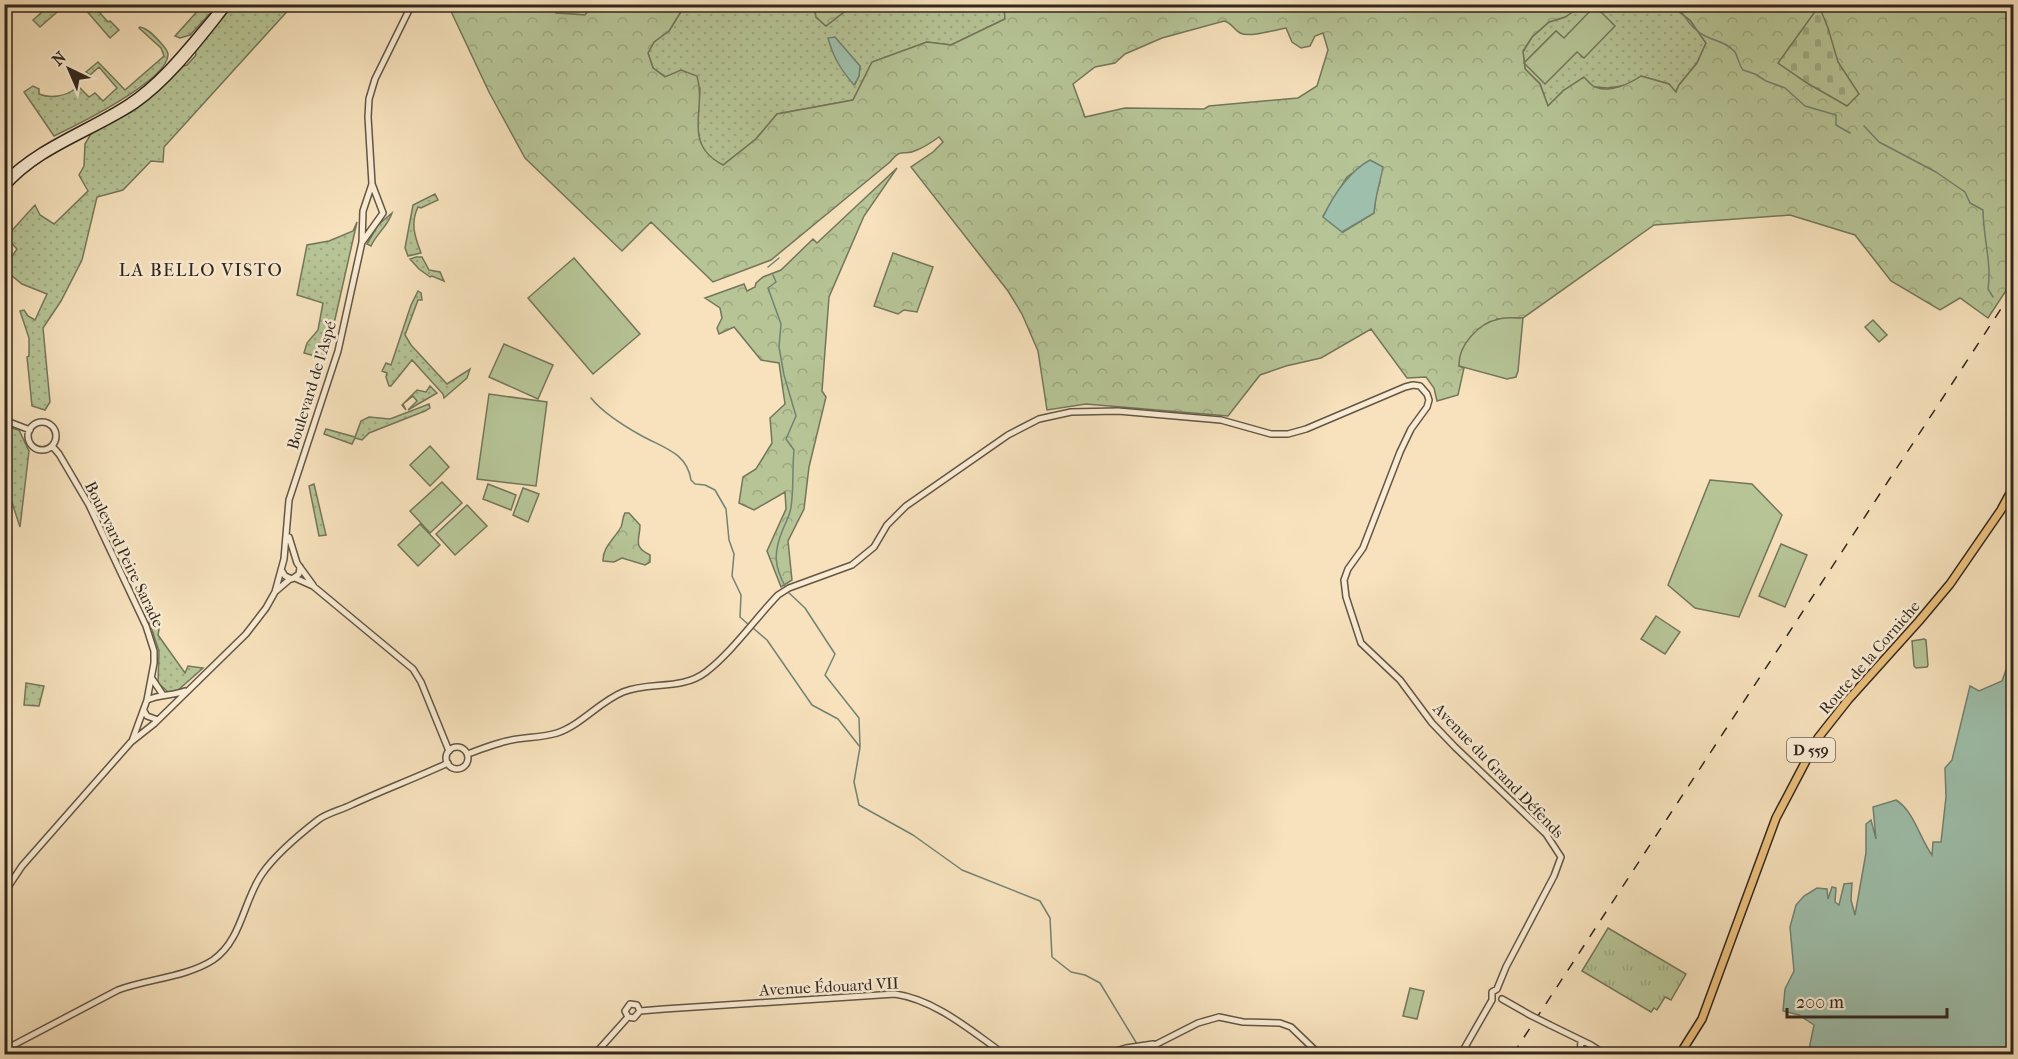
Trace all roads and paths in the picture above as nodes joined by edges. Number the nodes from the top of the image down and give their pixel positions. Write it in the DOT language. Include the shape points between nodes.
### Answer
graph roads {
  1 [pos="224,4"];
  2 [pos="230,4"];
  3 [pos="412,4"];
  4 [pos="4,181"];
  5 [pos="372,184"];
  6 [pos="4,189"];
  7 [pos="379,204"];
  8 [pos="365,205"];
  9 [pos="363,214"];
  10 [pos="376,221"];
  11 [pos="362,242"];
  12 [pos="4,420"];
  13 [pos="30,430"];
  14 [pos="52,446"];
  15 [pos="2013,486"];
  16 [pos="288,535"];
  17 [pos="298,565"];
  18 [pos="283,567"];
  19 [pos="292,578"];
  20 [pos="313,586"];
  21 [pos="275,592"];
  22 [pos="153,680"];
  23 [pos="187,690"];
  24 [pos="164,695"];
  25 [pos="147,700"];
  26 [pos="168,710"];
  27 [pos="144,711"];
  28 [pos="158,720"];
  29 [pos="131,742"];
  30 [pos="448,751"];
  31 [pos="468,754"];
  32 [pos="448,763"];
  33 [pos="4,894"];
  34 [pos="1497,989"];
  35 [pos="1502,999"];
  36 [pos="1492,1000"];
  37 [pos="640,1011"];
  38 [pos="628,1017"];
  39 [pos="1581,1041"];
  40 [pos="1158,1044"];
  41 [pos="4,1050"];
  42 [pos="595,1054"];
  43 [pos="1004,1054"];
  44 [pos="1106,1054"];
  45 [pos="1127,1054"];
  46 [pos="1319,1054"];
  47 [pos="1461,1054"];
  48 [pos="1580,1054"];
  49 [pos="1605,1054"];
  50 [pos="1680,1054"];
  1 -- 4 [label="main road" via="146,90 35,155"];
  2 -- 6 [label="main road" via="151,92 122,113 33,162"];
  3 -- 5 [label="street" via="371,91 368,117"];
  5 -- 7 [label="street"];
  5 -- 8 [label="street"];
  7 -- 8 [label="street"];
  7 -- 10 [label="street" via="383,213"];
  8 -- 9 [label="street"];
  9 -- 10 [label="street"];
  9 -- 11 [label="street, Boulevard de l'Aspé"];
  10 -- 11 [label="street, Boulevard de l'Aspé"];
  11 -- 16 [label="street, Boulevard de l'Aspé" via="338,351 289,500"];
  12 -- 13 [label="street"];
  13 -- 14 [label="street" via="29,441 34,448"];
  13 -- 14 [label="street" via="39,423 51,426 55,433"];
  14 -- 22 [label="street, Boulevard Peire Sarade" via="89,505 143,618 154,651"];
  15 -- 50 [label="main road, Route de la Corniche / D 559" via="1950,584 1818,738 1776,818 1702,1019"];
  16 -- 17 [label="street, Boulevard de l'Aspé"];
  16 -- 18 [label="street, Boulevard de l'Aspé"];
  17 -- 18 [label="street" via="290,560"];
  17 -- 19 [label="street" via="299,574"];
  17 -- 20 [label="street, Boulevard de l'Aspé"];
  18 -- 19 [label="street" via="285,576"];
  18 -- 21 [label="street, Boulevard de l'Aspé"];
  19 -- 20 [label="street"];
  19 -- 21 [label="street, Boulevard de l'Aspé"];
  20 -- 30 [label="street" via="413,669"];
  21 -- 23 [label="street, Boulevard de l'Aspé" via="250,629"];
  22 -- 24 [label="street"];
  22 -- 25 [label="street, Boulevard Peire Sarade"];
  23 -- 24 [label="street, Boulevard de l'Aspé"];
  23 -- 26 [label="street, Boulevard de l'Aspé"];
  24 -- 25 [label="street"];
  24 -- 26 [label="street"];
  25 -- 27 [label="street"];
  26 -- 28 [label="street"];
  27 -- 28 [label="street"];
  27 -- 29 [label="street"];
  28 -- 29 [label="street"];
  29 -- 33 [label="street" via="22,866"];
  30 -- 31 [label="street" via="460,747"];
  30 -- 32 [label="street"];
  31 -- 32 [label="street" via="461,768"];
  31 -- 34 [label="street, Avenue du Grand Défends" via="506,741 556,733 636,688 676,686 693,680 706,672 778,595 852,565 874,547 887,525 906,506 1029,423 1071,412 1118,411 1221,420 1272,434 1288,434 1413,385 1420,386 1429,400 1427,407 1411,429 1363,548 1348,569 1344,580 1346,597 1361,643 1401,680 1449,742 1546,834 1561,858"];
  32 -- 41 [label="street" via="319,819 261,874 230,944 214,959 191,970 118,990"];
  34 -- 35 [label="street" via="1503,993"];
  34 -- 36 [label="street" via="1491,994"];
  35 -- 36 [label="street"];
  35 -- 39 [label="street, bridge"];
  36 -- 47 [label="street"];
  37 -- 38 [label="street, Avenue Édouard VII" via="634,1018"];
  37 -- 38 [label="street, Avenue Édouard VII" via="637,1005 630,1004 625,1011"];
  37 -- 43 [label="street, Avenue Édouard VII" via="896,994 924,1001"];
  38 -- 42 [label="street, Avenue Édouard VII"];
  39 -- 48 [label="street"];
  39 -- 49 [label="street"];
  40 -- 44 [label="street"];
  40 -- 45 [label="street"];
  40 -- 46 [label="street" via="1198,1023 1219,1017 1291,1027"];
}
